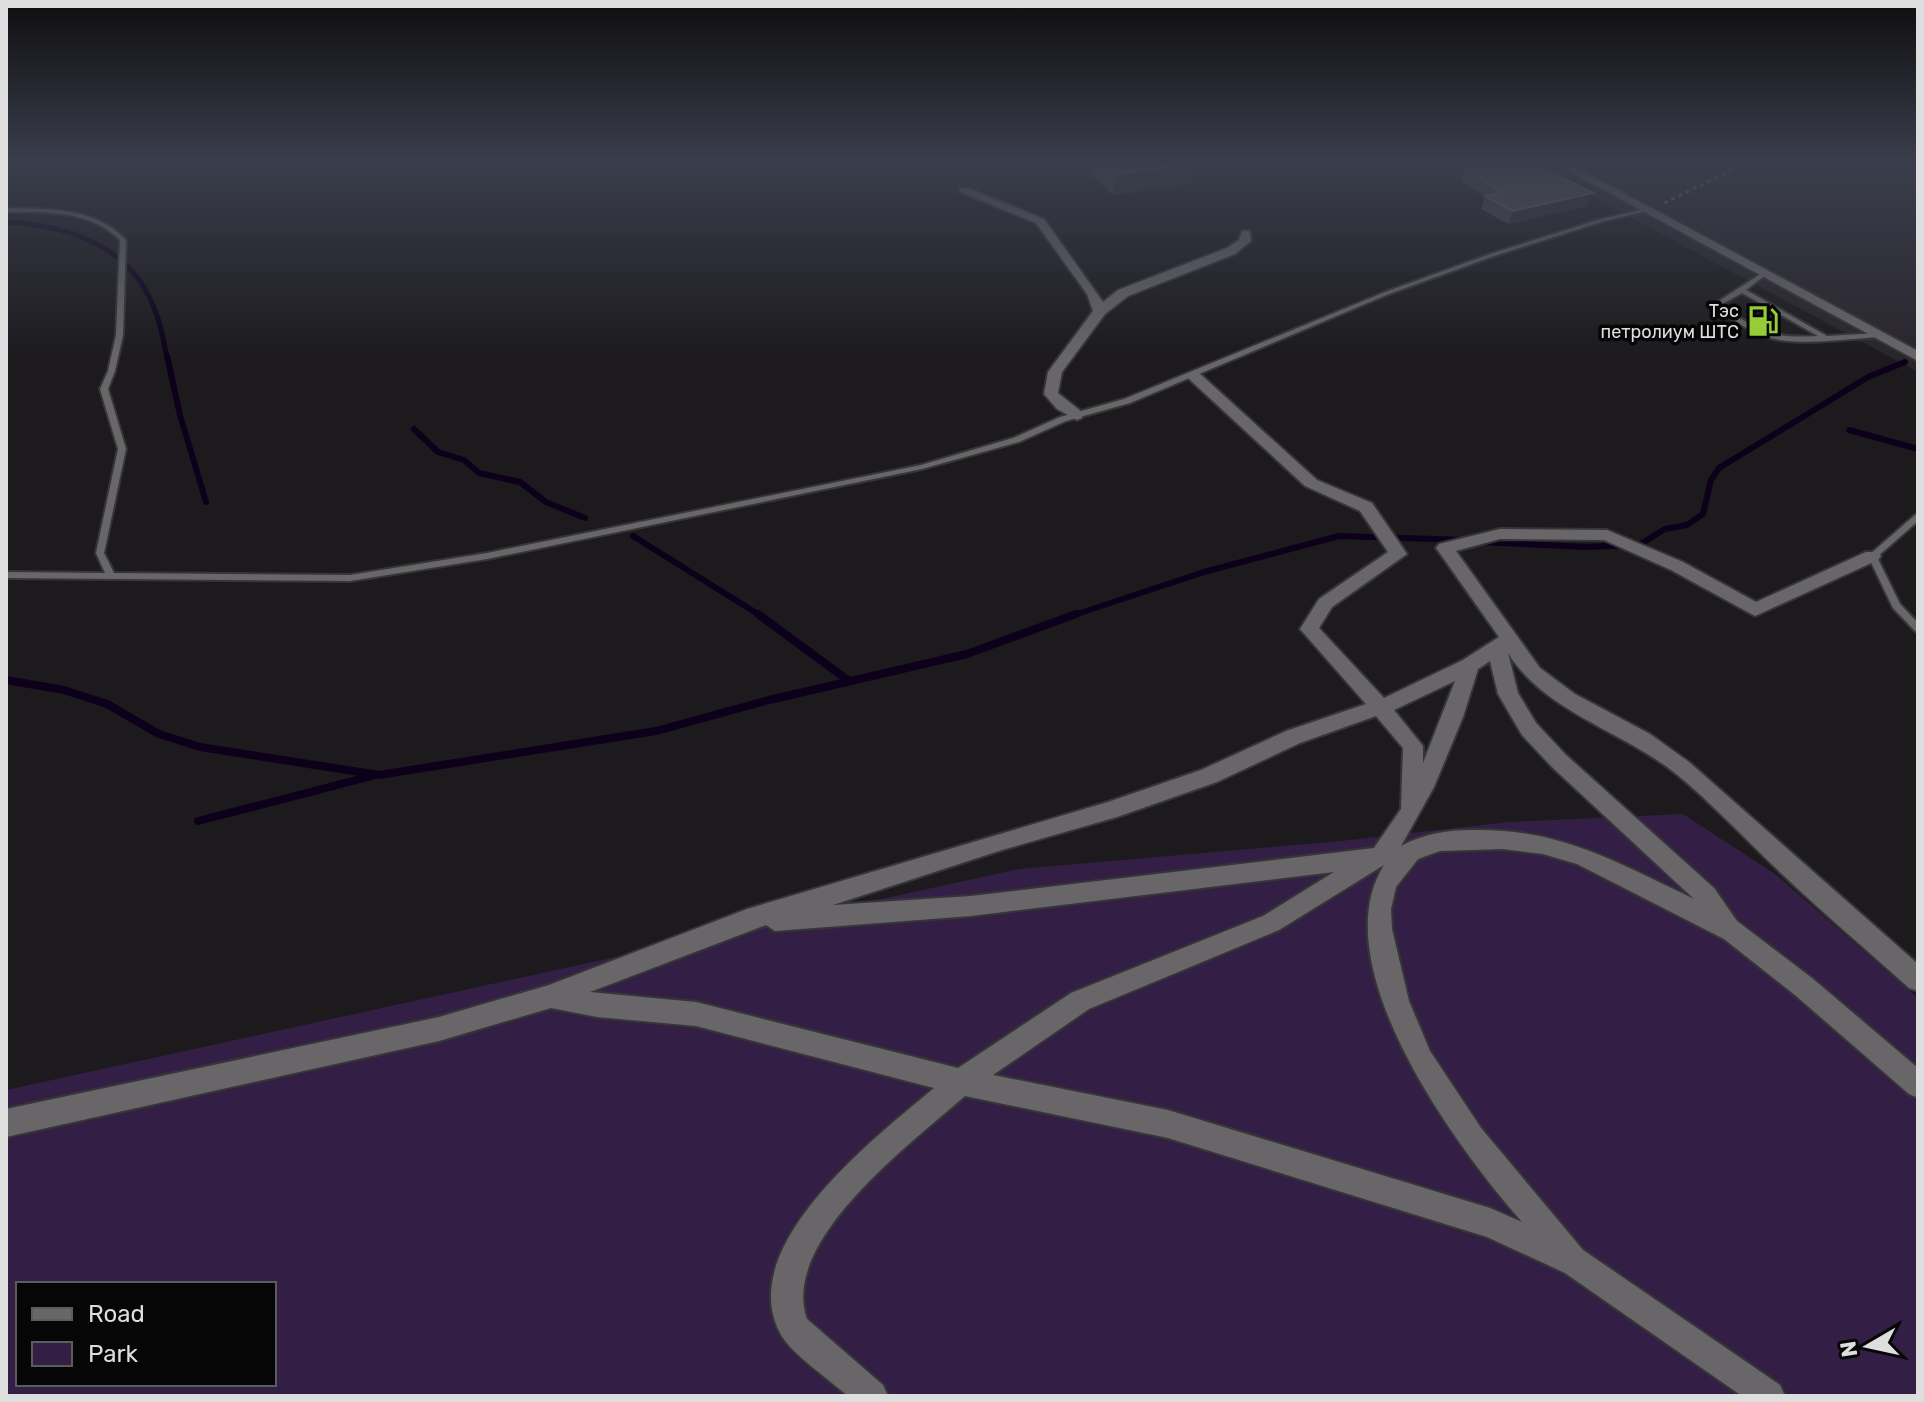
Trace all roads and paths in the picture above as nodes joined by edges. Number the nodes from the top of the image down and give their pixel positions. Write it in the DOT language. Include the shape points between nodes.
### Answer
graph roads {
  1 [pos="111,226"];
  2 [pos="1044,226"];
  3 [pos="1586,226"];
  4 [pos="1679,226"];
  5 [pos="1246,234"];
  6 [pos="1765,273"];
  7 [pos="1742,290"];
  8 [pos="1100,311"];
  9 [pos="1879,335"];
  10 [pos="1826,338"];
  11 [pos="1918,357"];
  12 [pos="1193,375"];
  13 [pos="1077,415"];
  14 [pos="1918,517"];
  15 [pos="1872,556"];
  16 [pos="6,575"];
  17 [pos="110,575"];
  18 [pos="1918,629"];
  19 [pos="1510,639"];
  20 [pos="1470,665"];
  21 [pos="1378,708"];
  22 [pos="1409,816"];
  23 [pos="1383,854"];
  24 [pos="747,920"];
  25 [pos="1729,929"];
  26 [pos="1918,980"];
  27 [pos="551,996"];
  28 [pos="961,1082"];
  29 [pos="1918,1085"];
  30 [pos="6,1123"];
  31 [pos="1576,1262"];
  32 [pos="872,1396"];
  33 [pos="1769,1396"];
  1 -- 17 [label="lane" via="123,240 122,335 104,389 122,449 100,553"];
  2 -- 8 [label="street"];
  3 -- 12 [label="lane" via="1428,277"];
  4 -- 6 [label="street"];
  5 -- 8 [label="street" via="1231,251 1123,293"];
  6 -- 7 [label="lane"];
  6 -- 9 [label="street"];
  7 -- 10 [label="lane"];
  7 -- 10 [label="lane" via="1721,302 1721,310 1769,338"];
  8 -- 13 [label="street" via="1055,372 1051,394"];
  9 -- 10 [label="lane"];
  9 -- 11 [label="street"];
  12 -- 13 [label="lane"];
  12 -- 21 [label="street" via="1311,483 1366,507 1398,554 1325,603 1309,629"];
  13 -- 17 [label="lane" via="1016,440 922,467 406,570 350,578"];
  14 -- 15 [label="lane"];
  15 -- 18 [label="lane" via="1896,606"];
  15 -- 19 [label="street" via="1755,610 1607,535 1500,534 1445,548"];
  16 -- 17 [label="lane"];
  19 -- 20 [label="street"];
  19 -- 25 [label="street" via="1498,652 1508,694 1529,729 1706,895"];
  19 -- 26 [label="street" via="1517,656 1556,691 1656,749"];
  20 -- 21 [label="street"];
  20 -- 22 [label="street"];
  21 -- 22 [label="street" via="1413,746"];
  21 -- 24 [label="street" via="1109,811"];
  22 -- 23 [label="street"];
  23 -- 24 [label="street" via="971,906"];
  23 -- 28 [label="street" via="1271,923 1080,1001"];
  24 -- 27 [label="street"];
  25 -- 29 [label="street"];
  25 -- 31 [label="street" via="1589,858 1511,840 1455,838 1411,851 1394,868 1381,894 1382,944 1402,1020 1422,1061 1473,1143"];
  27 -- 28 [label="street" via="696,1014"];
  27 -- 30 [label="street" via="439,1029"];
  28 -- 31 [label="street" via="1168,1124 1490,1223"];
  28 -- 32 [label="street" via="842,1190 804,1238 788,1278 787,1306 795,1329"];
  31 -- 33 [label="street"];
}
